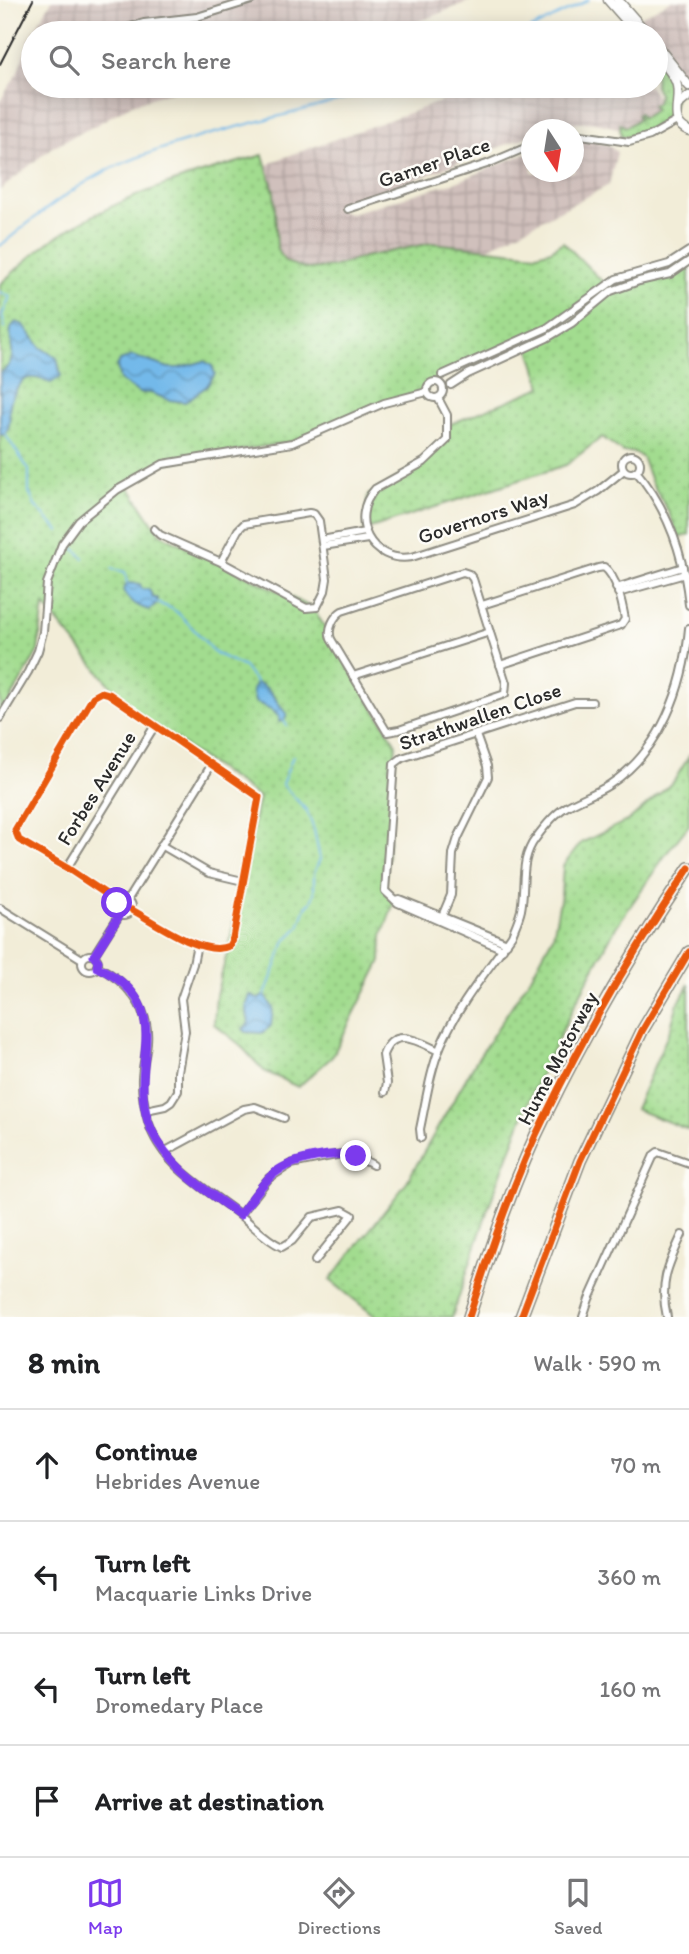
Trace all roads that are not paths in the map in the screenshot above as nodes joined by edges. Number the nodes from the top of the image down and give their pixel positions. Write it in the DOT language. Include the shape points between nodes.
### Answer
graph roads {
  1 [pos="252,0"];
  2 [pos="608,0"];
  3 [pos="618,0"];
  4 [pos="162,21"];
  5 [pos="632,21"];
  6 [pos="668,58"];
  7 [pos="676,68"];
  8 [pos="668,71"];
  9 [pos="689,80"];
  10 [pos="689,86"];
  11 [pos="689,96"];
  12 [pos="676,108"];
  13 [pos="677,121"];
  14 [pos="689,131"];
  15 [pos="584,136"];
  16 [pos="521,149"];
  17 [pos="348,209"];
  18 [pos="689,251"];
  19 [pos="689,261"];
  20 [pos="442,375"];
  21 [pos="451,384"];
  22 [pos="426,392"];
  23 [pos="438,398"];
  24 [pos="624,470"];
  25 [pos="636,471"];
  26 [pos="154,529"];
  27 [pos="366,535"];
  28 [pos="322,543"];
  29 [pos="221,562"];
  30 [pos="684,570"];
  31 [pos="617,591"];
  32 [pos="482,605"];
  33 [pos="689,605"];
  34 [pos="689,628"];
  35 [pos="490,632"];
  36 [pos="500,665"];
  37 [pos="353,676"];
  38 [pos="592,702"];
  39 [pos="0,718"];
  40 [pos="154,727"];
  41 [pos="476,735"];
  42 [pos="212,764"];
  43 [pos="161,845"];
  44 [pos="67,868"];
  45 [pos="689,868"];
  46 [pos="243,881"];
  47 [pos="128,900"];
  48 [pos="118,902"];
  49 [pos="0,908"];
  50 [pos="132,910"];
  51 [pos="120,914"];
  52 [pos="441,919"];
  53 [pos="197,944"];
  54 [pos="505,946"];
  55 [pos="689,952"];
  56 [pos="94,956"];
  57 [pos="82,959"];
  58 [pos="97,967"];
  59 [pos="439,1051"];
  60 [pos="385,1092"];
  61 [pos="146,1110"];
  62 [pos="284,1118"];
  63 [pos="421,1138"];
  64 [pos="164,1152"];
  65 [pos="689,1163"];
  66 [pos="373,1165"];
  67 [pos="240,1215"];
  68 [pos="682,1235"];
  69 [pos="315,1261"];
  70 [pos="469,1317"];
  71 [pos="521,1317"];
  72 [pos="583,1317"];
  73 [pos="667,1317"];
  1 -- 4 [label="street" via="197,17"];
  2 -- 5 [label="main road"];
  3 -- 5 [label="main road"];
  6 -- 7 [label="main road"];
  7 -- 9 [label="main road"];
  7 -- 10 [label="main road"];
  8 -- 12 [label="main road" via="676,82"];
  11 -- 12 [label="main road"];
  12 -- 13 [label="main road"];
  13 -- 14 [label="main road"];
  13 -- 15 [label="street" via="629,142"];
  16 -- 17 [label="street, Garner Place"];
  18 -- 20 [label="street" via="668,264 615,279 547,328"];
  19 -- 21 [label="street" via="670,274 611,291 559,332"];
  22 -- 23 [label="street"];
  22 -- 23 [label="street" via="430,383 438,383 443,391"];
  22 -- 39 [label="street" via="384,403 292,443 163,464 117,490 79,521 62,544 47,583 38,651"];
  23 -- 27 [label="street" via="447,415 447,440 424,462 375,489 363,509"];
  24 -- 25 [label="street"];
  24 -- 25 [label="street" via="623,459 631,455 639,461"];
  24 -- 27 [label="street, Governors Way" via="575,505 412,557 388,555"];
  25 -- 30 [label="street" via="673,531"];
  26 -- 29 [label="street"];
  27 -- 28 [label="street"];
  28 -- 29 [label="street" via="317,516 309,513 249,522 238,530"];
  28 -- 29 [label="street" via="327,584 320,603 311,608"];
  30 -- 31 [label="street"];
  30 -- 33 [label="street"];
  31 -- 32 [label="street" via="608,569 598,568"];
  31 -- 36 [label="street" via="625,619 621,625"];
  32 -- 35 [label="street"];
  32 -- 37 [label="street" via="473,577 463,572 339,612 329,635"];
  34 -- 54 [label="street" via="667,718 650,747 615,781 557,813 528,850 521,909"];
  35 -- 36 [label="street"];
  35 -- 37 [label="street"];
  36 -- 37 [label="street" via="507,687 503,696 393,732 384,729"];
  38 -- 41 [label="street, Strathwallen Close" via="575,702"];
  40 -- 42 [label="street"];
  40 -- 44 [label="street, Forbes Avenue"];
  40 -- 44 [label="street" via="109,694 93,697 15,830 19,840"];
  41 -- 52 [label="street" via="488,777 458,838 451,895"];
  41 -- 52 [label="street, Strathwallen Close" via="394,764 385,886 395,900"];
  42 -- 43 [label="street"];
  42 -- 46 [label="street" via="259,797"];
  43 -- 46 [label="street" via="209,873"];
  43 -- 47 [label="street"];
  44 -- 48 [label="street"];
  45 -- 70 [label="highway, Hume Motorway" via="618,981 546,1114"];
  46 -- 53 [label="street" via="230,944 226,948"];
  47 -- 48 [label="street"];
  47 -- 50 [label="street"];
  48 -- 51 [label="street"];
  49 -- 57 [label="street"];
  50 -- 51 [label="street"];
  50 -- 53 [label="street"];
  51 -- 56 [label="street"];
  52 -- 54 [label="street"];
  53 -- 61 [label="street" via="181,999 185,1031 178,1091 165,1106"];
  54 -- 59 [label="street" via="451,1025"];
  55 -- 71 [label="highway" via="642,1031 580,1161"];
  56 -- 57 [label="street"];
  56 -- 58 [label="street"];
  57 -- 58 [label="street" via="86,970"];
  58 -- 61 [label="street" via="127,988 141,1007 148,1032 141,1082"];
  59 -- 60 [label="street" via="410,1038 393,1041 383,1055"];
  59 -- 63 [label="street"];
  61 -- 64 [label="street"];
  62 -- 64 [label="street" via="256,1107 244,1109"];
  64 -- 67 [label="street" via="183,1173"];
  65 -- 72 [label="street" via="654,1154"];
  66 -- 67 [label="street" via="341,1154 291,1164 269,1178"];
  67 -- 69 [label="street" via="282,1247 312,1217 343,1210 352,1215"];
  68 -- 73 [label="street" via="664,1280"];
}
